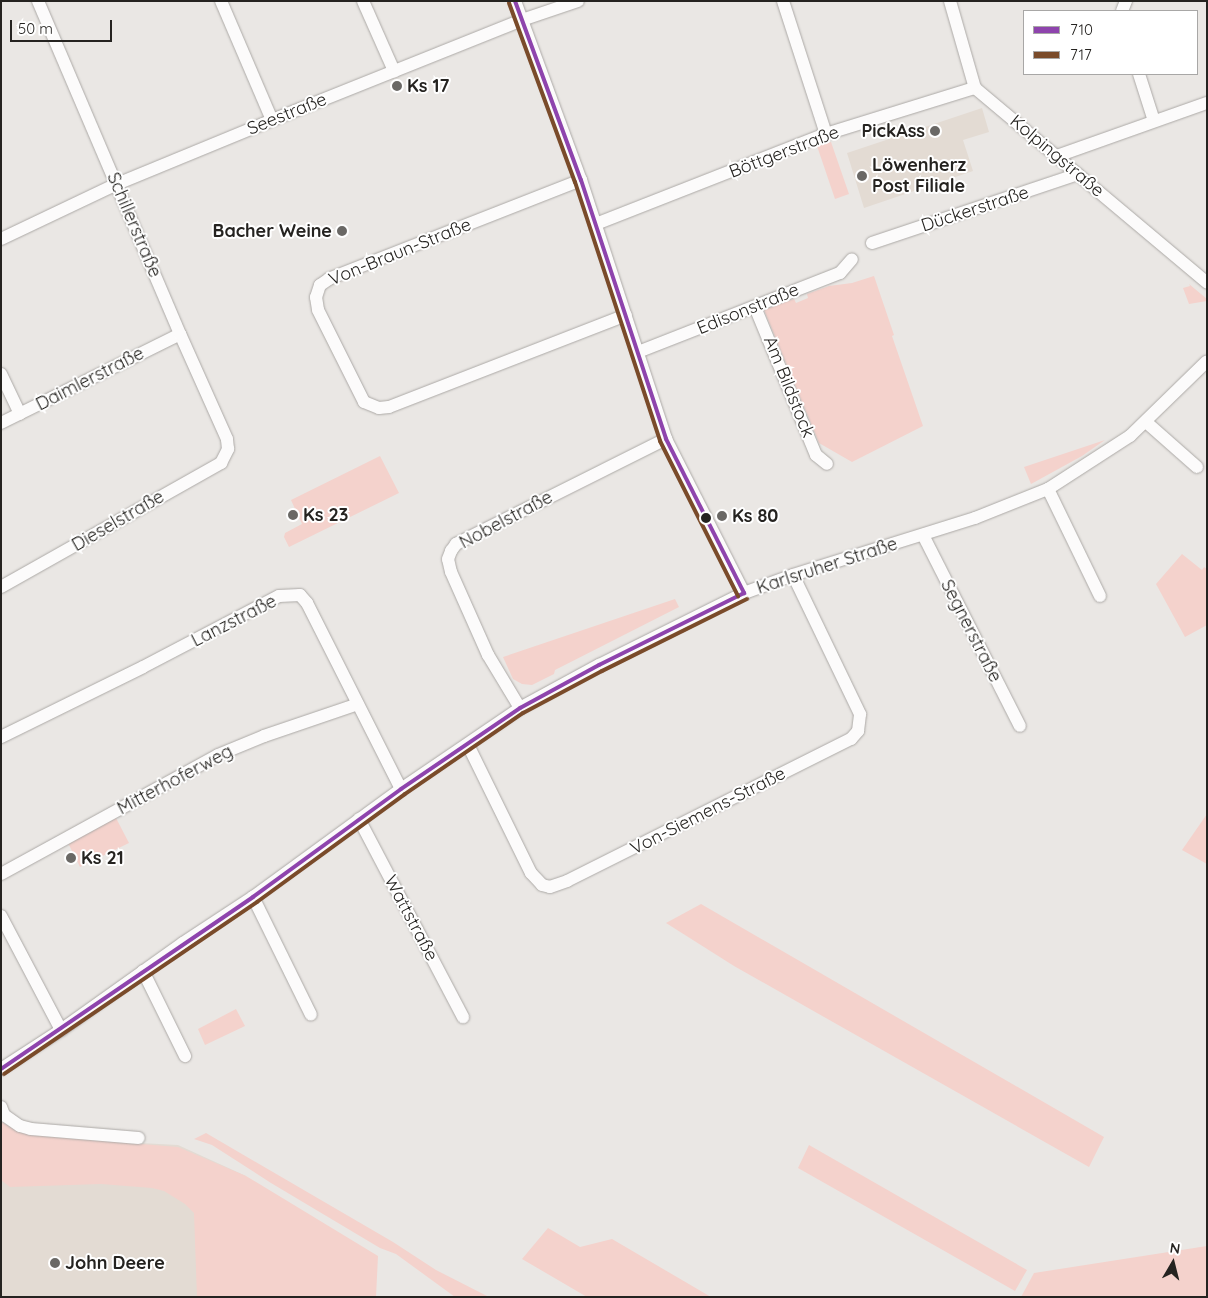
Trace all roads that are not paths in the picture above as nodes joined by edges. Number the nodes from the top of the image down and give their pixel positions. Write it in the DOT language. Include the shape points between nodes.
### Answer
graph roads {
  1 [pos="38,1"];
  2 [pos="221,1"];
  3 [pos="363,1"];
  4 [pos="515,1"];
  5 [pos="578,1"];
  6 [pos="783,1"];
  7 [pos="950,1"];
  8 [pos="522,20"];
  9 [pos="394,71"];
  10 [pos="1139,75"];
  11 [pos="975,88"];
  12 [pos="1207,103"];
  13 [pos="272,120"];
  14 [pos="1154,121"];
  15 [pos="826,134"];
  16 [pos="1057,156"];
  17 [pos="1078,174"];
  18 [pos="582,180"];
  19 [pos="117,184"];
  20 [pos="596,224"];
  21 [pos="1,238"];
  22 [pos="872,243"];
  23 [pos="852,259"];
  24 [pos="1207,283"];
  25 [pos="756,307"];
  26 [pos="626,315"];
  27 [pos="180,334"];
  28 [pos="638,352"];
  29 [pos="1207,361"];
  30 [pos="1,374"];
  31 [pos="20,414"];
  32 [pos="1146,422"];
  33 [pos="1,423"];
  34 [pos="666,439"];
  35 [pos="228,449"];
  36 [pos="827,464"];
  37 [pos="1197,466"];
  38 [pos="1048,489"];
  39 [pos="923,535"];
  40 [pos="794,575"];
  41 [pos="1,588"];
  42 [pos="744,594"];
  43 [pos="1100,596"];
  44 [pos="358,704"];
  45 [pos="520,708"];
  46 [pos="1020,726"];
  47 [pos="1,737"];
  48 [pos="468,745"];
  49 [pos="401,789"];
  50 [pos="359,819"];
  51 [pos="1,874"];
  52 [pos="253,897"];
  53 [pos="1,916"];
  54 [pos="143,971"];
  55 [pos="312,1015"];
  56 [pos="463,1017"];
  57 [pos="61,1030"];
  58 [pos="185,1056"];
  59 [pos="1,1069"];
  60 [pos="1,1107"];
  61 [pos="139,1138"];
  1 -- 19 [label="street, Schillerstraße"];
  2 -- 13 [label="street"];
  3 -- 9 [label="street"];
  4 -- 8 [label="street"];
  5 -- 8 [label="street, Seestraße"];
  6 -- 15 [label="street"];
  7 -- 11 [label="street"];
  8 -- 9 [label="street, Seestraße"];
  8 -- 18 [label="street"];
  9 -- 13 [label="street, Seestraße"];
  10 -- 14 [label="street"];
  11 -- 15 [label="street, Böttgerstraße"];
  11 -- 16 [label="street, Kolpingstraße"];
  12 -- 14 [label="street"];
  13 -- 19 [label="street, Seestraße"];
  14 -- 16 [label="street"];
  15 -- 20 [label="street, Böttgerstraße"];
  16 -- 17 [label="street, Kolpingstraße"];
  17 -- 22 [label="street, Dückerstraße"];
  17 -- 24 [label="street, Kolpingstraße"];
  18 -- 20 [label="street"];
  18 -- 26 [label="street, Von-Braun-Straße" via="329,279 320,285 316,297 318,310 364,402 379,408 389,407"];
  19 -- 21 [label="street, Seestraße"];
  19 -- 27 [label="street, Schillerstraße"];
  20 -- 26 [label="street"];
  23 -- 25 [label="street, Edisonstraße" via="840,273"];
  25 -- 28 [label="street, Edisonstraße"];
  25 -- 36 [label="street, Am Bildstock" via="816,455"];
  26 -- 28 [label="street"];
  27 -- 31 [label="street, Daimlerstraße"];
  27 -- 35 [label="street, Schillerstraße" via="227,439"];
  28 -- 34 [label="street"];
  29 -- 32 [label="street, Karlsruher Straße"];
  30 -- 31 [label="street"];
  31 -- 33 [label="street, Daimlerstraße"];
  32 -- 37 [label="street"];
  32 -- 38 [label="street, Karlsruher Straße" via="1116,446"];
  34 -- 42 [label="street"];
  34 -- 45 [label="street, Nobelstraße" via="456,544 451,551 448,566 488,655"];
  35 -- 41 [label="street, Dieselstraße" via="221,463"];
  38 -- 39 [label="street, Karlsruher Straße" via="1002,509"];
  38 -- 43 [label="street"];
  39 -- 40 [label="street, Karlsruher Straße"];
  39 -- 46 [label="street, Segnerstraße"];
  40 -- 42 [label="street, Karlsruher Straße"];
  40 -- 48 [label="street, Von-Siemens-Straße" via="860,714 858,731 851,739 550,887 542,885 531,873"];
  42 -- 45 [label="street, Karlsruher Straße"];
  44 -- 47 [label="street, Lanzstraße" via="306,603 300,595 278,596 144,668"];
  44 -- 49 [label="street, Lanzstraße"];
  44 -- 51 [label="street, Mitterhoferweg" via="218,755"];
  45 -- 48 [label="street, Karlsruher Straße"];
  48 -- 49 [label="street, Karlsruher Straße"];
  49 -- 50 [label="street, Karlsruher Straße"];
  50 -- 52 [label="street, Karlsruher Straße"];
  50 -- 56 [label="street, Wattstraße"];
  52 -- 54 [label="street, Karlsruher Straße"];
  52 -- 55 [label="street"];
  53 -- 57 [label="street"];
  54 -- 57 [label="street, Karlsruher Straße"];
  54 -- 58 [label="street"];
  57 -- 59 [label="street, Karlsruher Straße"];
  60 -- 61 [label="street" via="4,1115 31,1129"];
}
